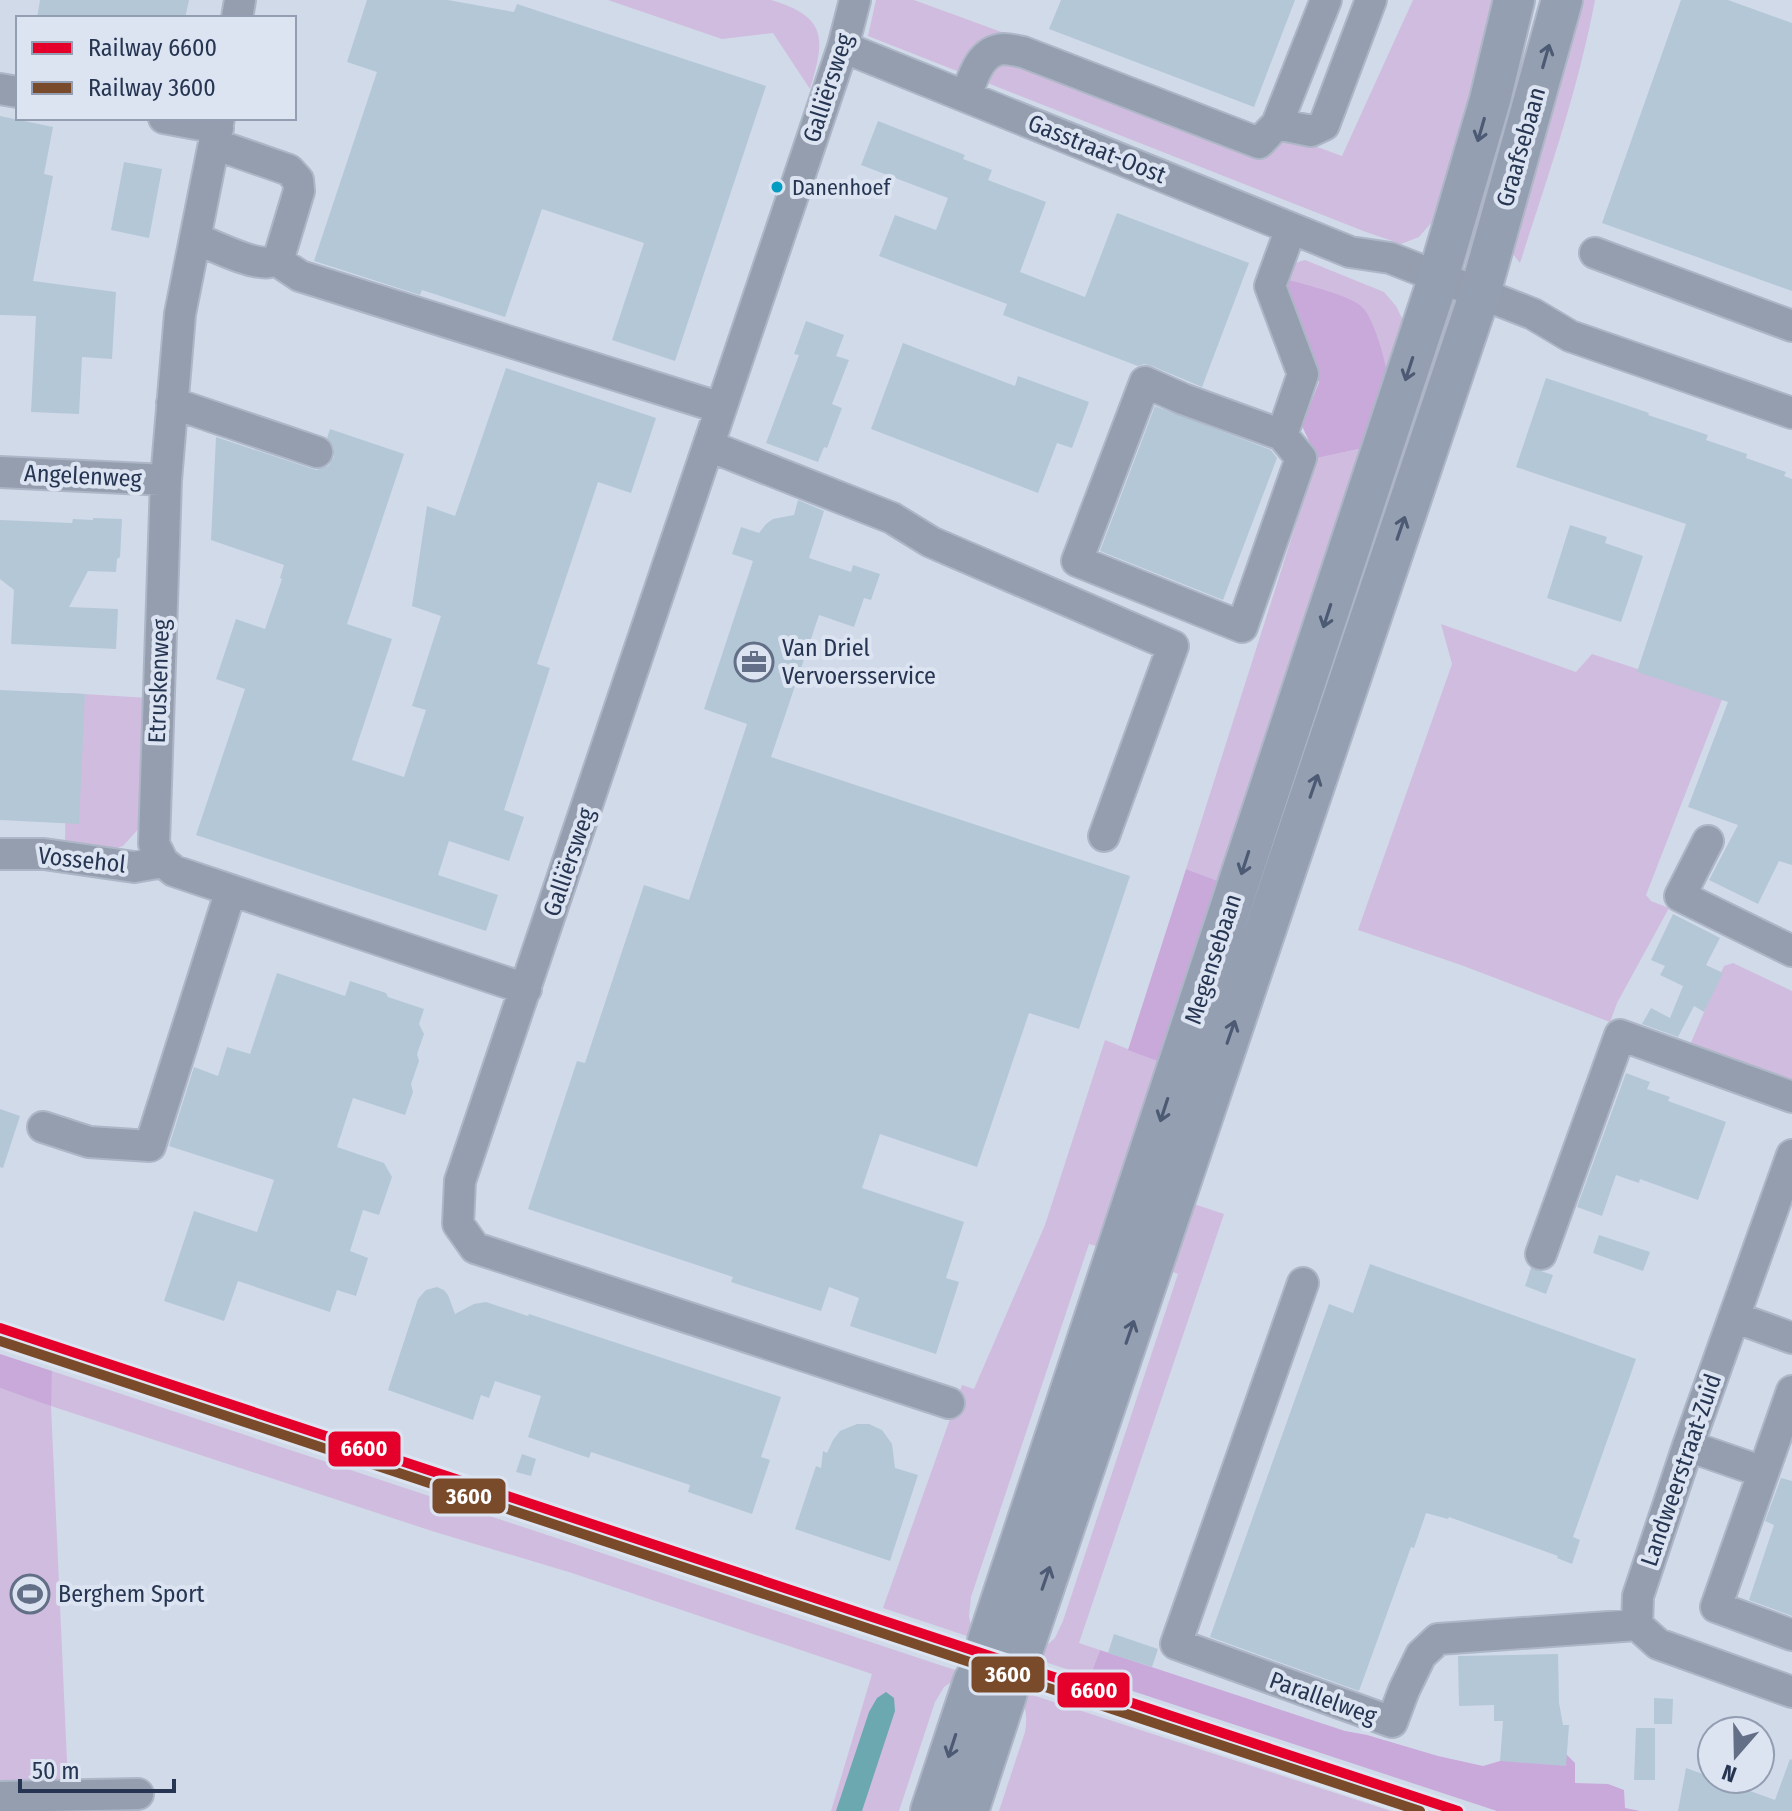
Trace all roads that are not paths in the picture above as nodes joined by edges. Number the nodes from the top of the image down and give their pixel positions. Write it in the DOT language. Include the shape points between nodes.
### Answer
graph roads {
  1 [pos="1326,0"];
  2 [pos="1371,0"];
  3 [pos="1514,0"];
  4 [pos="1562,0"];
  5 [pos="847,3"];
  6 [pos="843,47"];
  7 [pos="966,96"];
  8 [pos="173,120"];
  9 [pos="1277,124"];
  10 [pos="217,130"];
  11 [pos="1291,228"];
  12 [pos="195,238"];
  13 [pos="1595,253"];
  14 [pos="276,260"];
  15 [pos="1436,286"];
  16 [pos="1477,302"];
  17 [pos="1792,326"];
  18 [pos="172,403"];
  19 [pos="721,408"];
  20 [pos="1792,413"];
  21 [pos="1282,435"];
  22 [pos="709,446"];
  23 [pos="317,452"];
  24 [pos="0,472"];
  25 [pos="166,480"];
  26 [pos="1104,836"];
  27 [pos="1708,841"];
  28 [pos="0,854"];
  29 [pos="163,862"];
  30 [pos="231,890"];
  31 [pos="1792,951"];
  32 [pos="526,989"];
  33 [pos="1792,1097"];
  34 [pos="43,1127"];
  35 [pos="1792,1155"];
  36 [pos="1541,1254"];
  37 [pos="1303,1283"];
  38 [pos="1734,1317"];
  39 [pos="1792,1338"];
  40 [pos="1792,1391"];
  41 [pos="949,1403"];
  42 [pos="1688,1446"];
  43 [pos="1763,1472"];
  44 [pos="1637,1625"];
  45 [pos="1792,1635"];
  46 [pos="1792,1692"];
  47 [pos="138,1794"];
  48 [pos="0,1797"];
  49 [pos="931,1811"];
  50 [pos="968,1811"];
  1 -- 9 [label="street"];
  2 -- 9 [label="street" via="1324,125 1311,131"];
  3 -- 15 [label="main road, Graafsebaan, one-way"];
  16 -- 4 [label="main road, Graafsebaan, one-way"];
  5 -- 6 [label="street, Galliërsweg"];
  6 -- 7 [label="street, Gasstraat-Oost"];
  6 -- 19 [label="street, Galliërsweg"];
  7 -- 9 [label="street" via="983,58 1002,48 1259,143"];
  7 -- 11 [label="street, Gasstraat-Oost"];
  8 -- 10 [label="street"];
  10 -- 12 [label="street, Etruskenweg"];
  10 -- 14 [label="street" via="298,180"];
  11 -- 15 [label="street, Gasstraat-Oost" via="1350,252 1384,277"];
  11 -- 21 [label="street" via="1270,286 1303,374"];
  12 -- 14 [label="street" via="251,260"];
  12 -- 18 [label="street, Etruskenweg" via="180,314"];
  13 -- 17 [label="street"];
  14 -- 19 [label="street" via="300,276"];
  15 -- 16 [label="street, Gasstraat-Oost"];
  15 -- 16 [label="main road, Megensebaan, one-way" via="1005,1646"];
  16 -- 20 [label="street, Gasstraat-Oost" via="1533,314 1570,336"];
  18 -- 23 [label="street"];
  18 -- 25 [label="street, Etruskenweg"];
  19 -- 22 [label="street, Galliërsweg"];
  21 -- 21 [label="street" via="1301,458 1242,627 1077,561 1145,382"];
  22 -- 26 [label="street" via="892,518 931,542 1173,646"];
  22 -- 32 [label="street, Galliërsweg"];
  24 -- 25 [label="street, Angelenweg"];
  25 -- 29 [label="street, Etruskenweg" via="154,836"];
  27 -- 31 [label="street" via="1680,896"];
  28 -- 29 [label="street, Vossehol" via="44,854 134,867"];
  29 -- 30 [label="street" via="174,871"];
  30 -- 32 [label="street"];
  30 -- 34 [label="street" via="150,1146 89,1142"];
  32 -- 41 [label="street, Galliërsweg" via="460,1181 458,1224 475,1248"];
  33 -- 36 [label="street" via="1620,1035"];
  35 -- 38 [label="street, Landweerstraat-Zuid"];
  37 -- 44 [label="street, Parallelweg" via="1176,1644 1392,1722 1421,1655 1438,1639"];
  38 -- 39 [label="street"];
  38 -- 42 [label="street, Landweerstraat-Zuid"];
  40 -- 43 [label="street"];
  42 -- 43 [label="street"];
  42 -- 44 [label="street, Landweerstraat-Zuid" via="1638,1596"];
  43 -- 45 [label="street" via="1716,1607"];
  44 -- 46 [label="street" via="1658,1644"];
  47 -- 48 [label="street"];
  50 -- 49 [label="main road, one-way" via="991,1687"];
}
